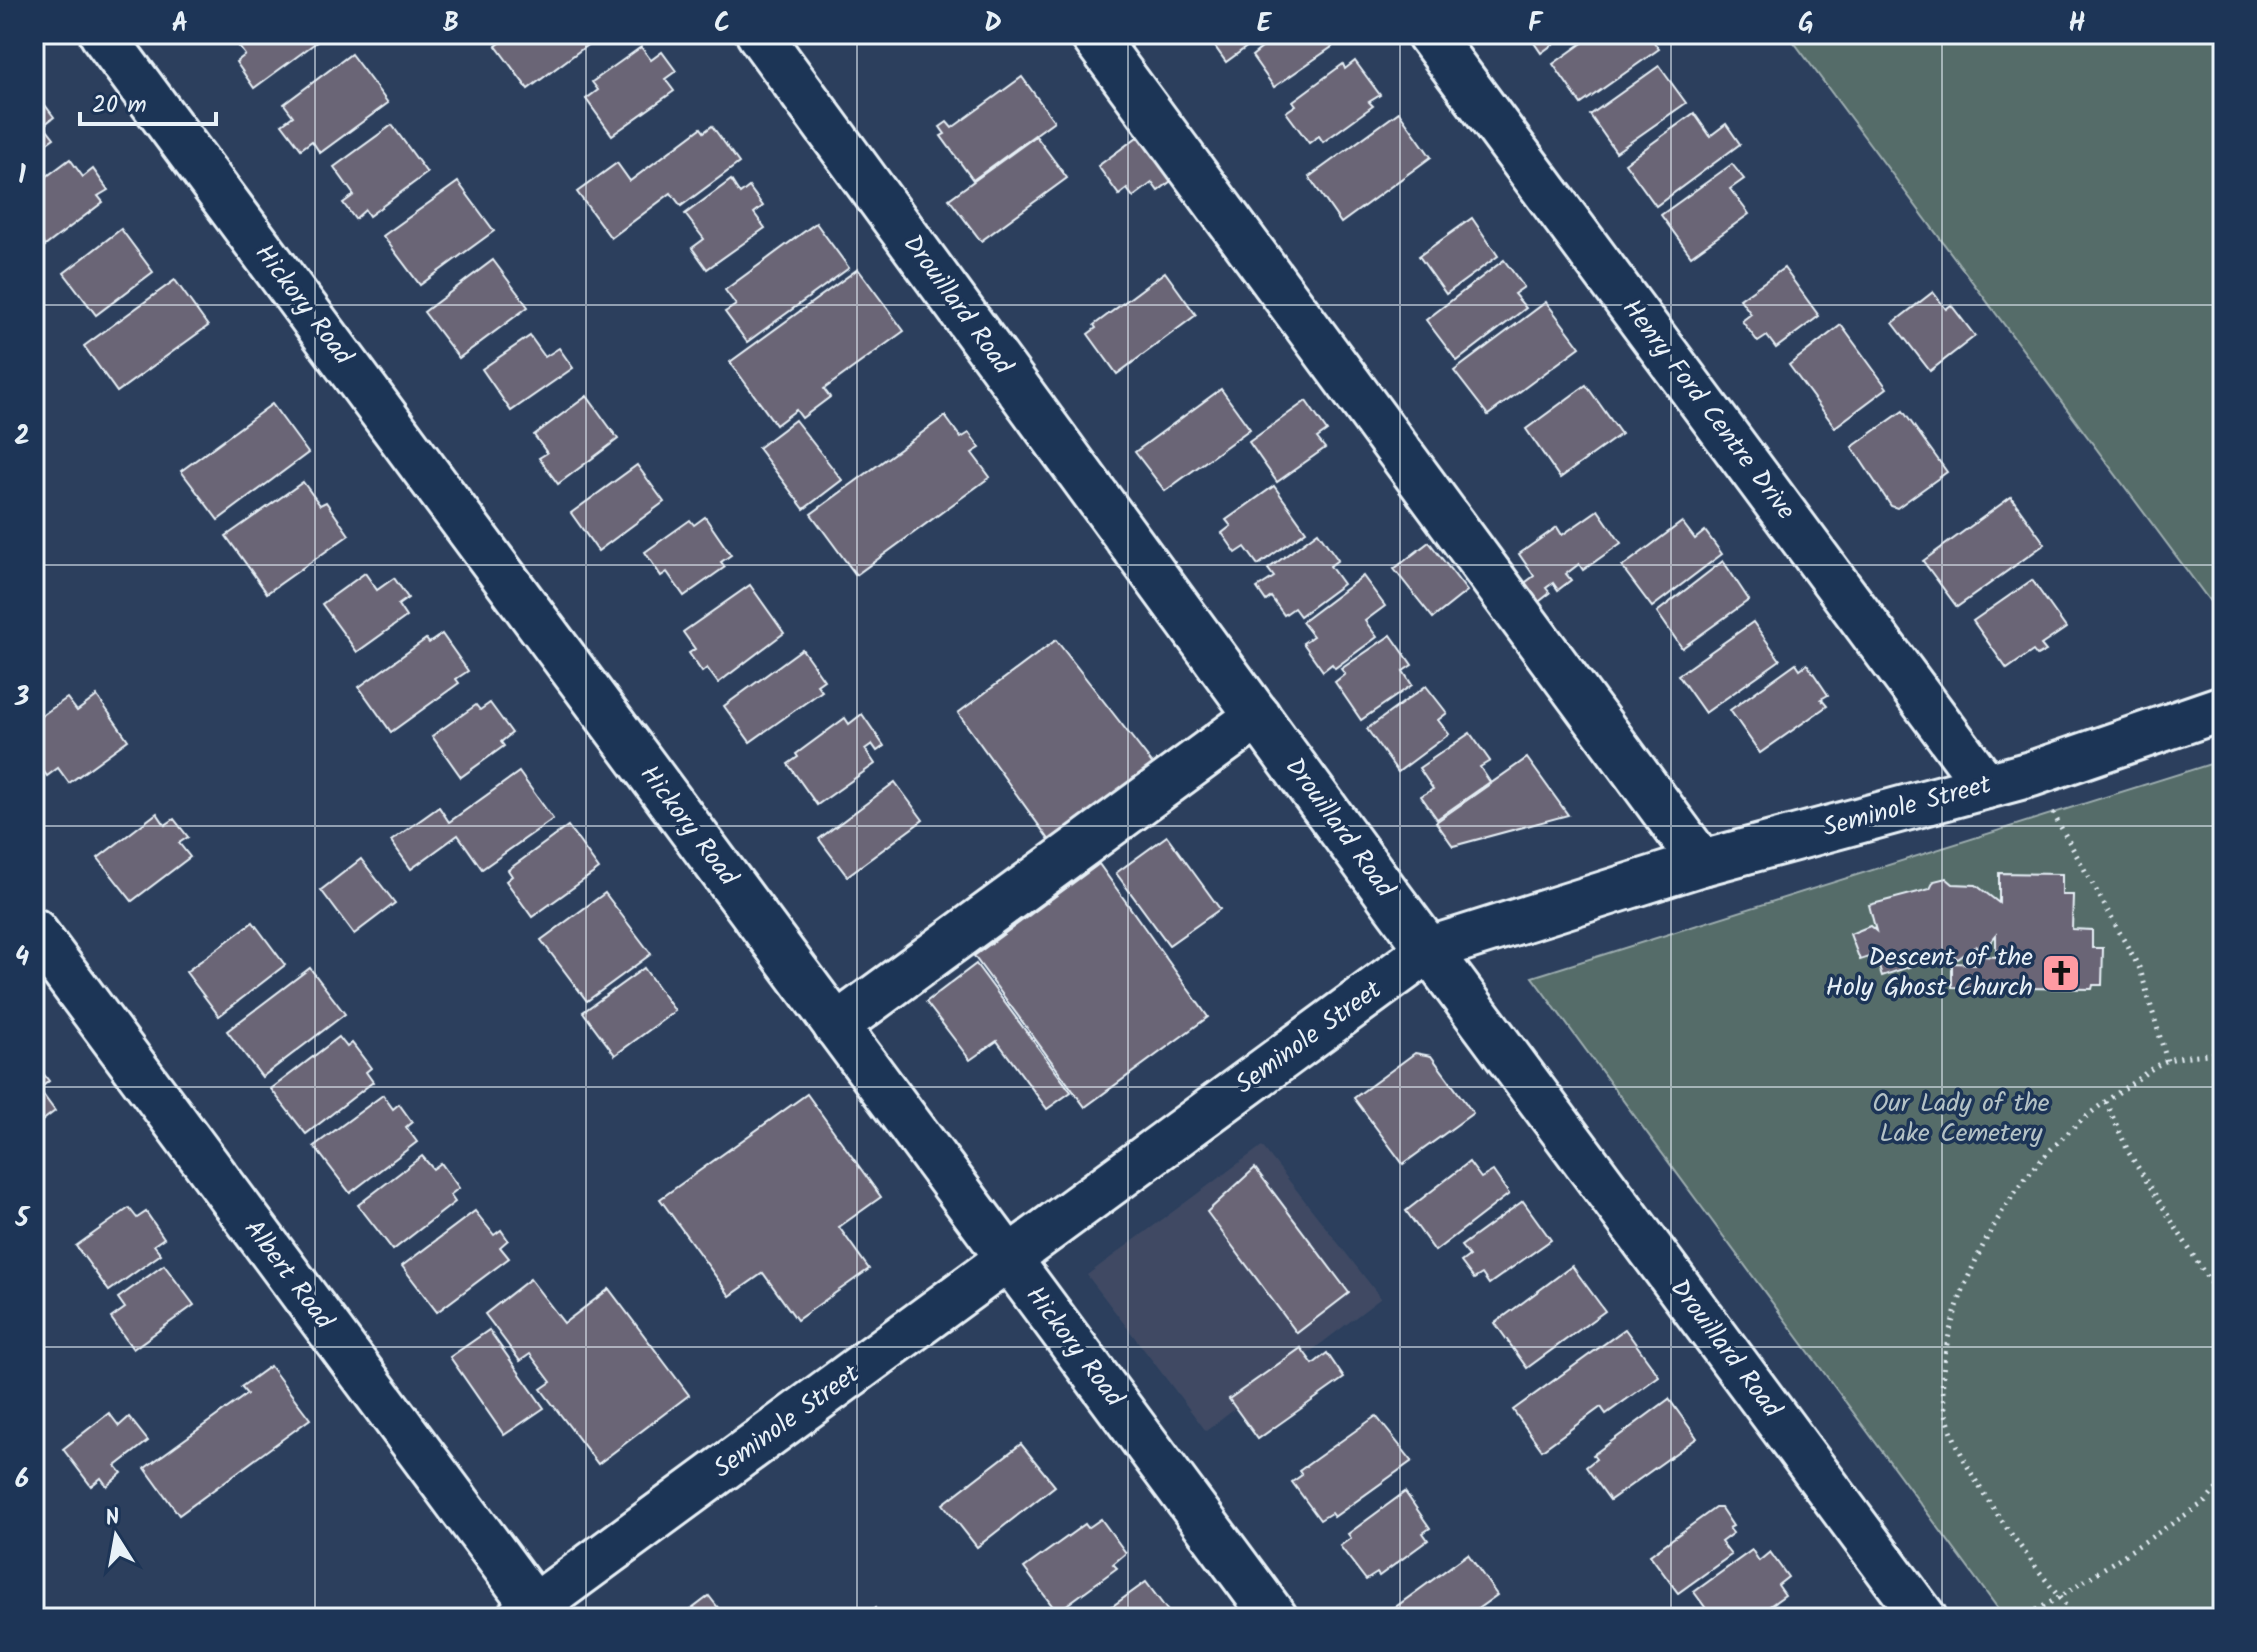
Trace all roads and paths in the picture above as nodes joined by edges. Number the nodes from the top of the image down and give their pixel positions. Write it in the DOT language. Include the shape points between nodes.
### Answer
graph roads {
  1 [pos="102,34"];
  2 [pos="759,34"];
  3 [pos="1092,34"];
  4 [pos="1429,34"];
  5 [pos="2223,708"];
  6 [pos="1258,716"];
  7 [pos="2031,774"];
  8 [pos="1986,786"];
  9 [pos="1702,863"];
  10 [pos="34,931"];
  11 [pos="1430,949"];
  12 [pos="836,1026"];
  13 [pos="2223,1052"];
  14 [pos="2167,1061"];
  15 [pos="2106,1102"];
  16 [pos="1009,1259"];
  17 [pos="2223,1303"];
  18 [pos="2223,1482"];
  19 [pos="2060,1597"];
  20 [pos="532,1614"];
  21 [pos="1275,1618"];
  22 [pos="1924,1618"];
  23 [pos="2022,1618"];
  24 [pos="2075,1618"];
  1 -- 12 [label="street, Hickory Road"];
  2 -- 6 [label="street, Drouillard Road"];
  3 -- 9 [label="street"];
  4 -- 8 [label="street, Henry Ford Centre Drive"];
  5 -- 7 [label="street, Seminole Street"];
  6 -- 11 [label="street, Drouillard Road"];
  6 -- 12 [label="street"];
  7 -- 8 [label="street, Seminole Street"];
  7 -- 14 [label="path" via="2140,969"];
  8 -- 9 [label="street, Seminole Street"];
  9 -- 11 [label="street, Seminole Street"];
  10 -- 20 [label="street, Albert Road"];
  11 -- 16 [label="street, Seminole Street"];
  11 -- 22 [label="street, Drouillard Road"];
  12 -- 16 [label="street, Hickory Road"];
  13 -- 14 [label="path"];
  14 -- 15 [label="path"];
  15 -- 17 [label="path" via="2129,1153"];
  15 -- 19 [label="path" via="2029,1175 1995,1224 1967,1281 1946,1343 1944,1402 1955,1440 1988,1499"];
  16 -- 20 [label="street, Seminole Street"];
  16 -- 21 [label="street, Hickory Road"];
  18 -- 19 [label="path" via="2205,1502"];
  19 -- 23 [label="path"];
  19 -- 24 [label="path"];
}
